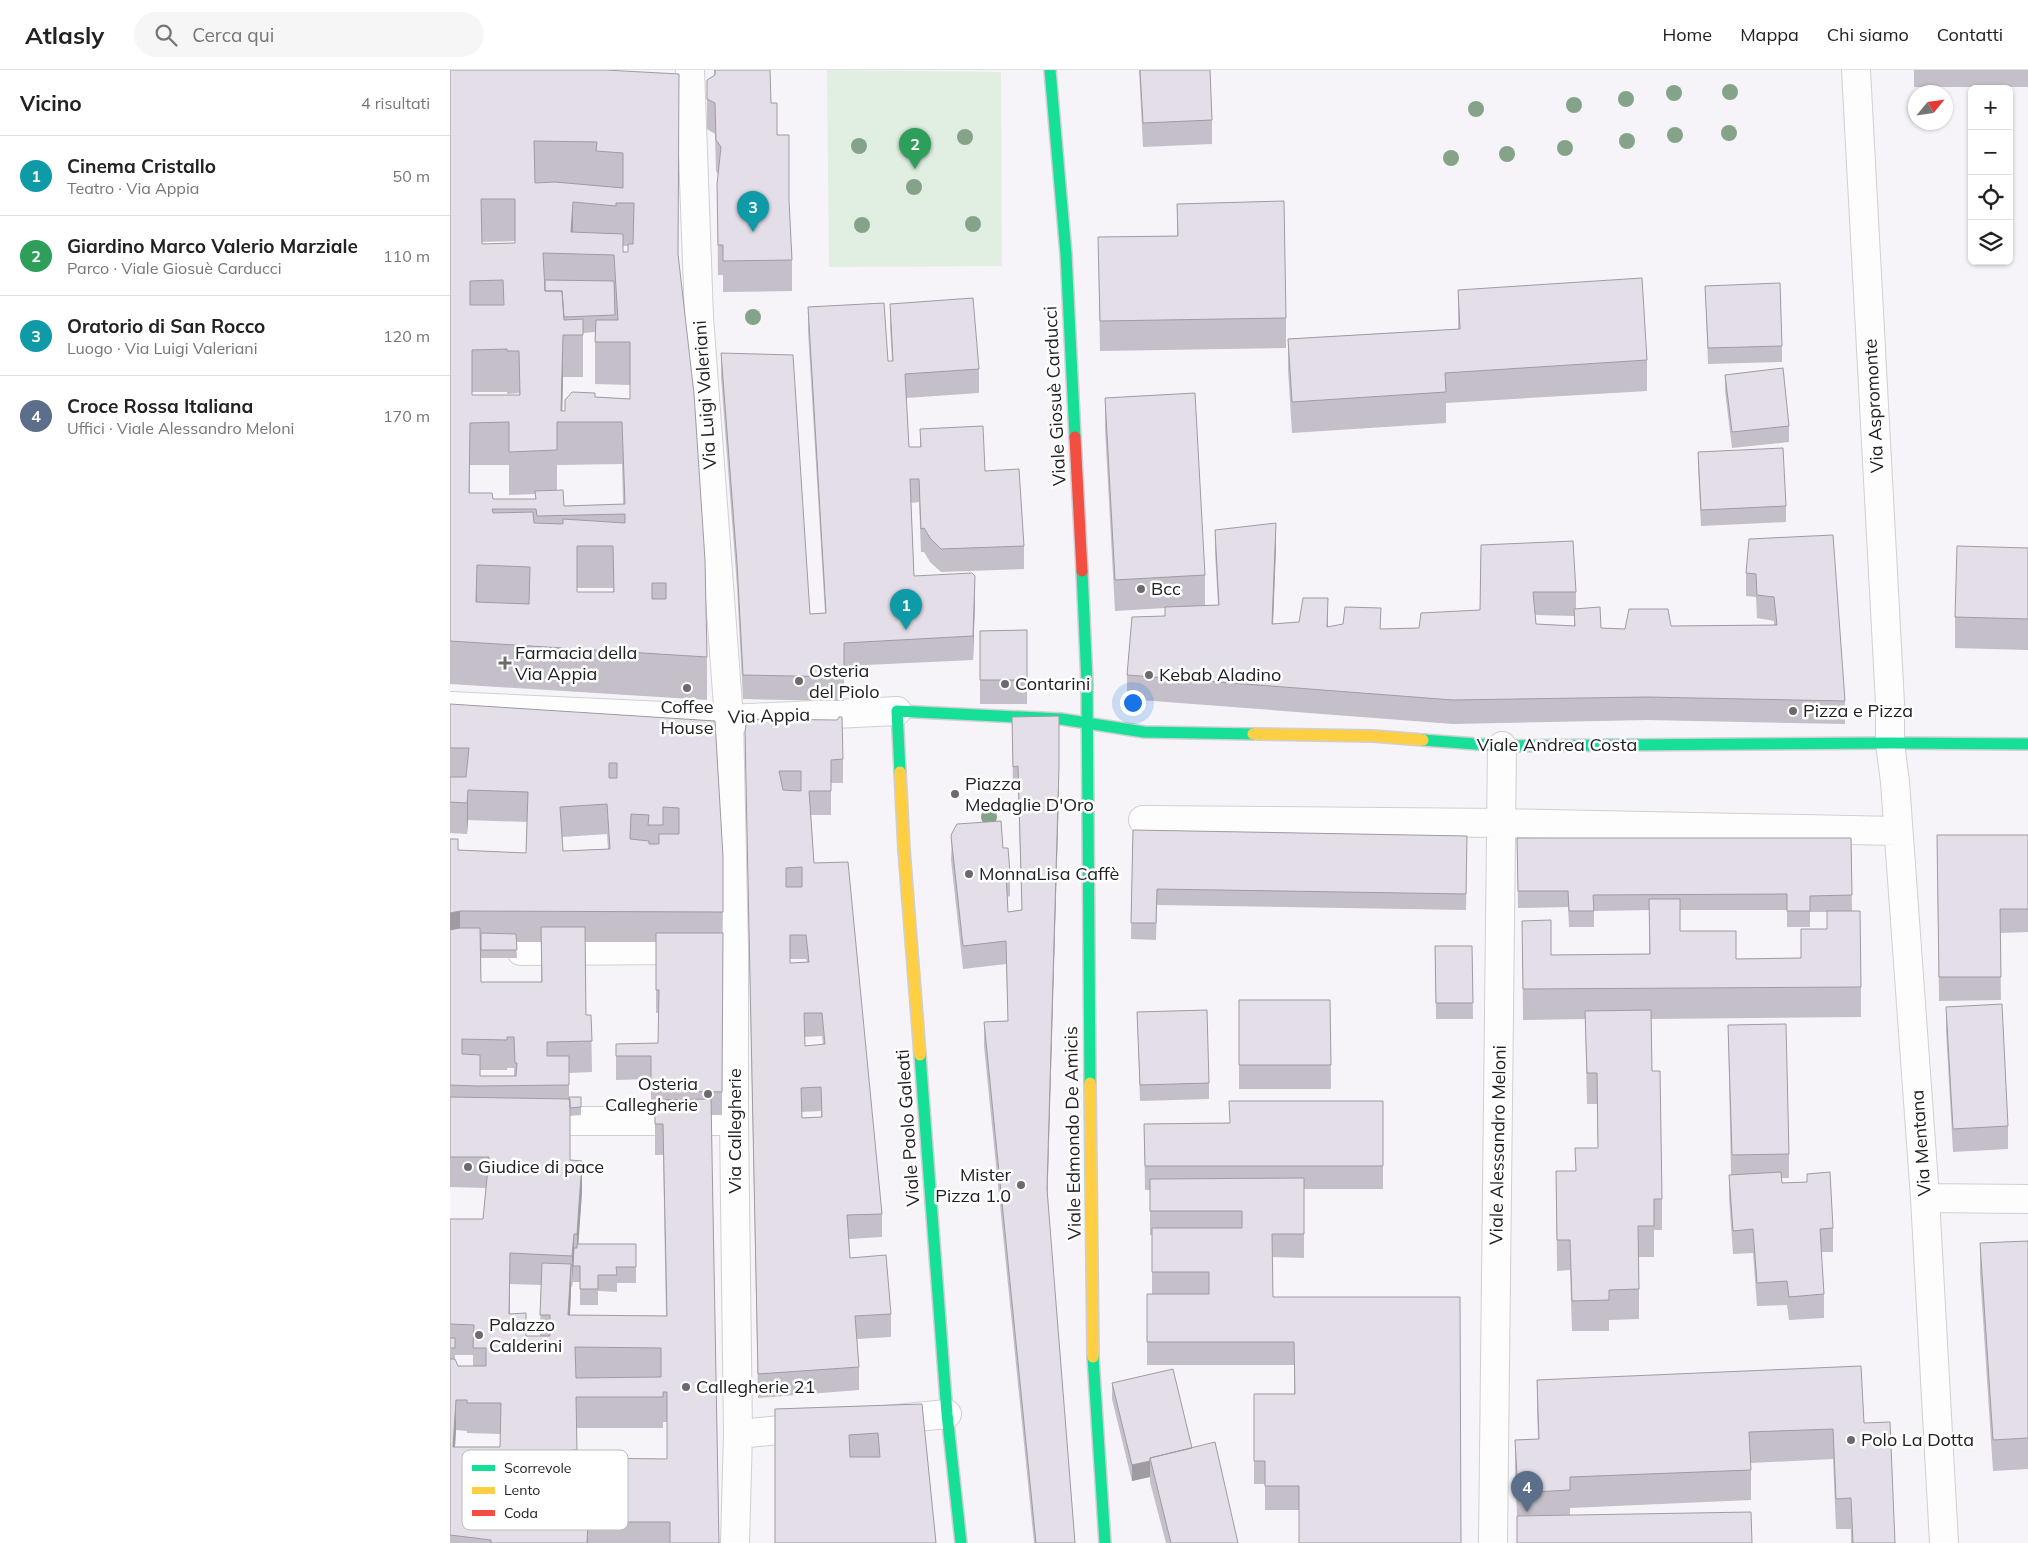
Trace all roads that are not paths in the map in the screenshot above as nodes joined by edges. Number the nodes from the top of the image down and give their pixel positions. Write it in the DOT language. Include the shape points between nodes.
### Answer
graph roads {
  1 [pos="1050,70"];
  2 [pos="1856,70"];
  3 [pos="682,78"];
  4 [pos="450,706"];
  5 [pos="897,711"];
  6 [pos="729,719"];
  7 [pos="1087,722"];
  8 [pos="1890,743"];
  9 [pos="2028,744"];
  10 [pos="1502,746"];
  11 [pos="1143,820"];
  12 [pos="1502,824"];
  13 [pos="1897,830"];
  14 [pos="734,950"];
  15 [pos="521,951"];
  16 [pos="507,1121"];
  17 [pos="734,1121"];
  18 [pos="1925,1198"];
  19 [pos="2028,1199"];
  20 [pos="947,1414"];
  21 [pos="866,1422"];
  22 [pos="837,1425"];
  23 [pos="738,1434"];
  24 [pos="736,1543"];
  25 [pos="961,1543"];
  26 [pos="1106,1543"];
  27 [pos="1493,1543"];
  28 [pos="1944,1543"];
  1 -- 7 [label="street, Viale Giosuè Carducci" via="1066,254"];
  2 -- 8 [label="street, Via Aspromonte" via="1890,693"];
  3 -- 6 [label="street, Via Luigi Valeriani"];
  4 -- 6 [label="street, Via Appia"];
  5 -- 6 [label="street, Via Appia"];
  5 -- 7 [label="street, Via Appia"];
  5 -- 20 [label="street, Viale Paolo Galeati" via="904,850"];
  6 -- 14 [label="street, Via Callegherie"];
  7 -- 10 [label="street, Viale Andrea Costa" via="1144,732 1373,736"];
  7 -- 26 [label="street, Viale Edmondo De Amicis" via="1093,1375"];
  8 -- 9 [label="street, Viale Andrea Costa"];
  8 -- 10 [label="street, Viale Andrea Costa"];
  8 -- 13 [label="street, Via Mentana"];
  10 -- 12 [label="street, Viale Alessandro Meloni"];
  11 -- 12 [label="street"];
  12 -- 13 [label="street"];
  12 -- 27 [label="street, Viale Alessandro Meloni"];
  13 -- 18 [label="street, Via Mentana"];
  14 -- 15 [label="street"];
  14 -- 17 [label="street, Via Callegherie"];
  16 -- 17 [label="street"];
  17 -- 23 [label="street, Via Callegherie"];
  18 -- 19 [label="street"];
  18 -- 28 [label="street, Via Mentana"];
  20 -- 21 [label="street"];
  20 -- 25 [label="street, Viale Paolo Galeati"];
  22 -- 23 [label="street"];
  23 -- 24 [label="street, Via Callegherie"];
}
